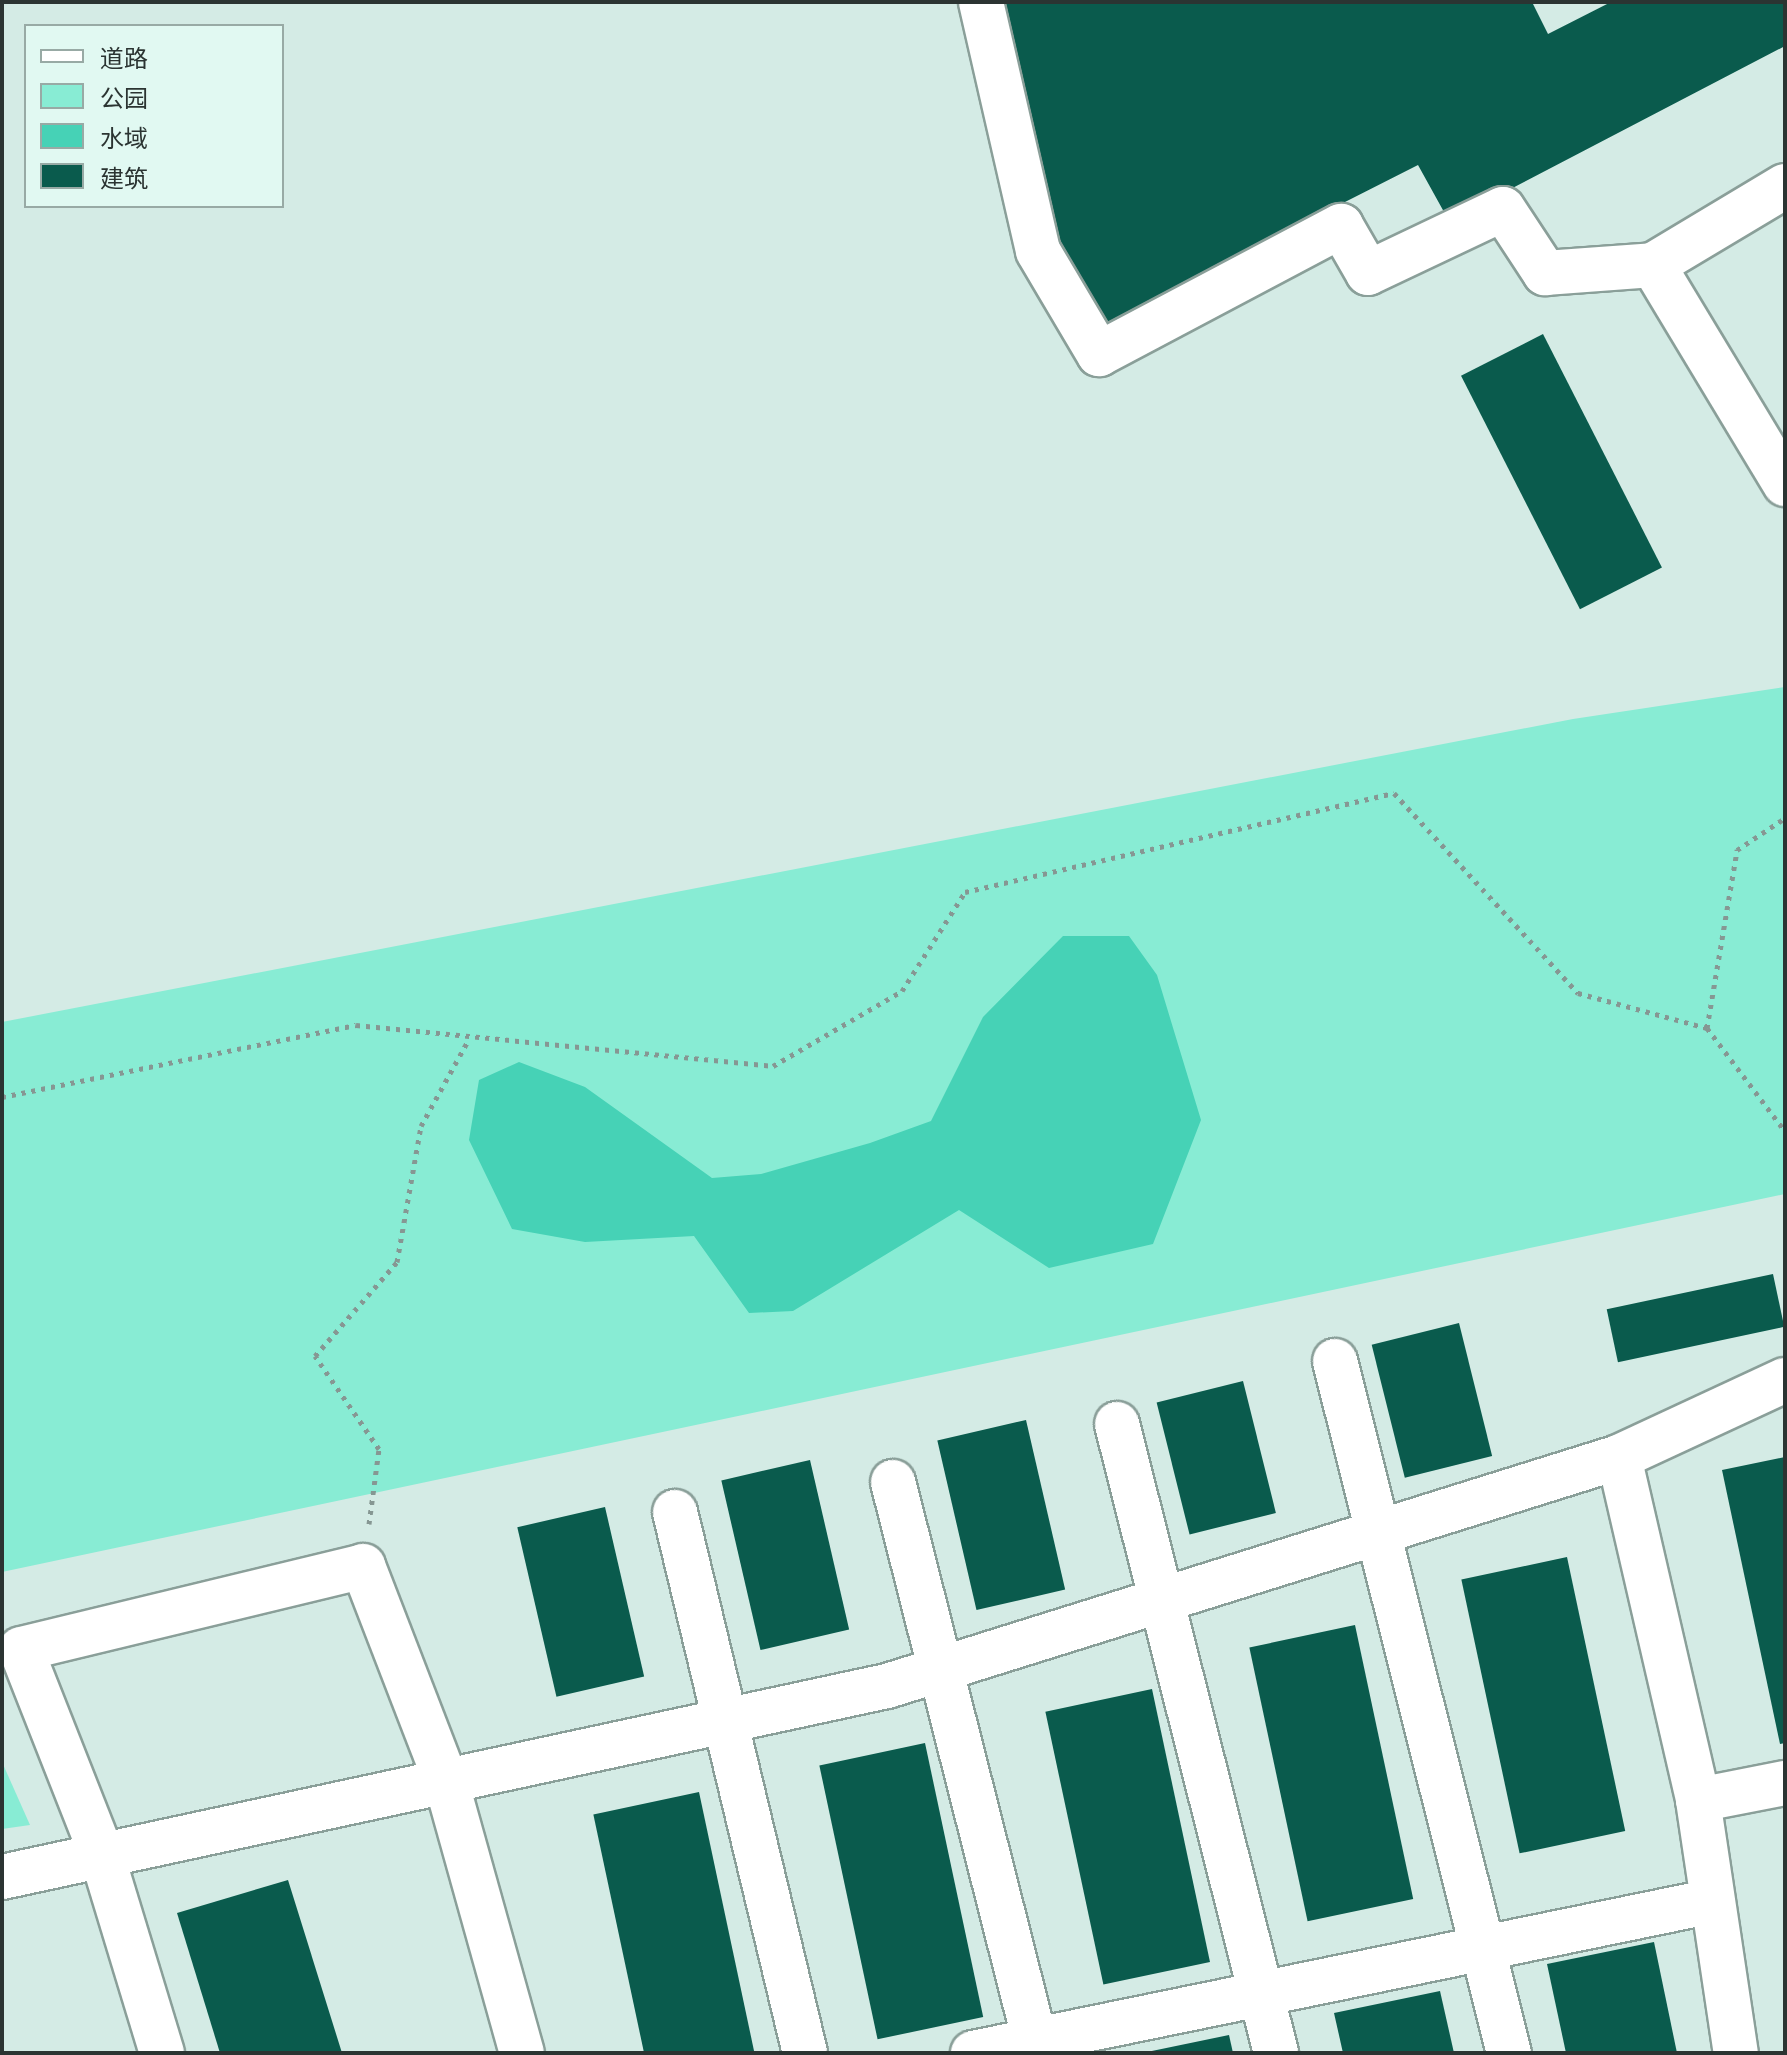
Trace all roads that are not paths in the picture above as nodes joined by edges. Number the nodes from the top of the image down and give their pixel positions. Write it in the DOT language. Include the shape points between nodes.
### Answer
graph roads {
  1 [pos="981,2"];
  2 [pos="1785,186"];
  3 [pos="1653,265"];
  4 [pos="1785,484"];
  5 [pos="1335,1361"];
  6 [pos="1785,1380"];
  7 [pos="1117,1424"];
  8 [pos="1619,1457"];
  9 [pos="893,1482"];
  10 [pos="675,1512"];
  11 [pos="1378,1532"];
  12 [pos="1161,1600"];
  13 [pos="940,1669"];
  14 [pos="725,1720"];
  15 [pos="446,1781"];
  16 [pos="1785,1783"];
  17 [pos="1698,1800"];
  18 [pos="102,1855"];
  19 [pos="2,1877"];
  20 [pos="1713,1901"];
  21 [pos="1482,1948"];
  22 [pos="1261,1994"];
  23 [pos="1037,2047"];
  24 [pos="162,2053"];
  25 [pos="522,2053"];
  26 [pos="805,2053"];
  27 [pos="973,2053"];
  28 [pos="1276,2053"];
  29 [pos="1509,2053"];
  30 [pos="1736,2053"];
  1 -- 3 [label="lane" via="1038,251 1099,354 1341,226 1368,273 1503,209 1545,273"];
  2 -- 3 [label="lane"];
  3 -- 4 [label="lane"];
  5 -- 11 [label="lane"];
  6 -- 8 [label="lane"];
  7 -- 12 [label="lane"];
  8 -- 11 [label="lane"];
  8 -- 17 [label="lane"];
  9 -- 13 [label="lane"];
  10 -- 14 [label="lane"];
  11 -- 12 [label="lane"];
  11 -- 21 [label="lane"];
  12 -- 13 [label="lane"];
  12 -- 22 [label="lane"];
  13 -- 14 [label="lane"];
  13 -- 23 [label="lane"];
  14 -- 15 [label="lane"];
  14 -- 26 [label="lane"];
  15 -- 18 [label="lane"];
  15 -- 18 [label="lane" via="363,1566 21,1649"];
  15 -- 25 [label="lane"];
  16 -- 17 [label="lane"];
  17 -- 20 [label="lane"];
  18 -- 19 [label="lane"];
  18 -- 24 [label="lane"];
  20 -- 21 [label="lane"];
  20 -- 30 [label="lane"];
  21 -- 22 [label="lane"];
  21 -- 29 [label="lane"];
  22 -- 23 [label="lane"];
  22 -- 28 [label="lane"];
  23 -- 27 [label="lane"];
}
